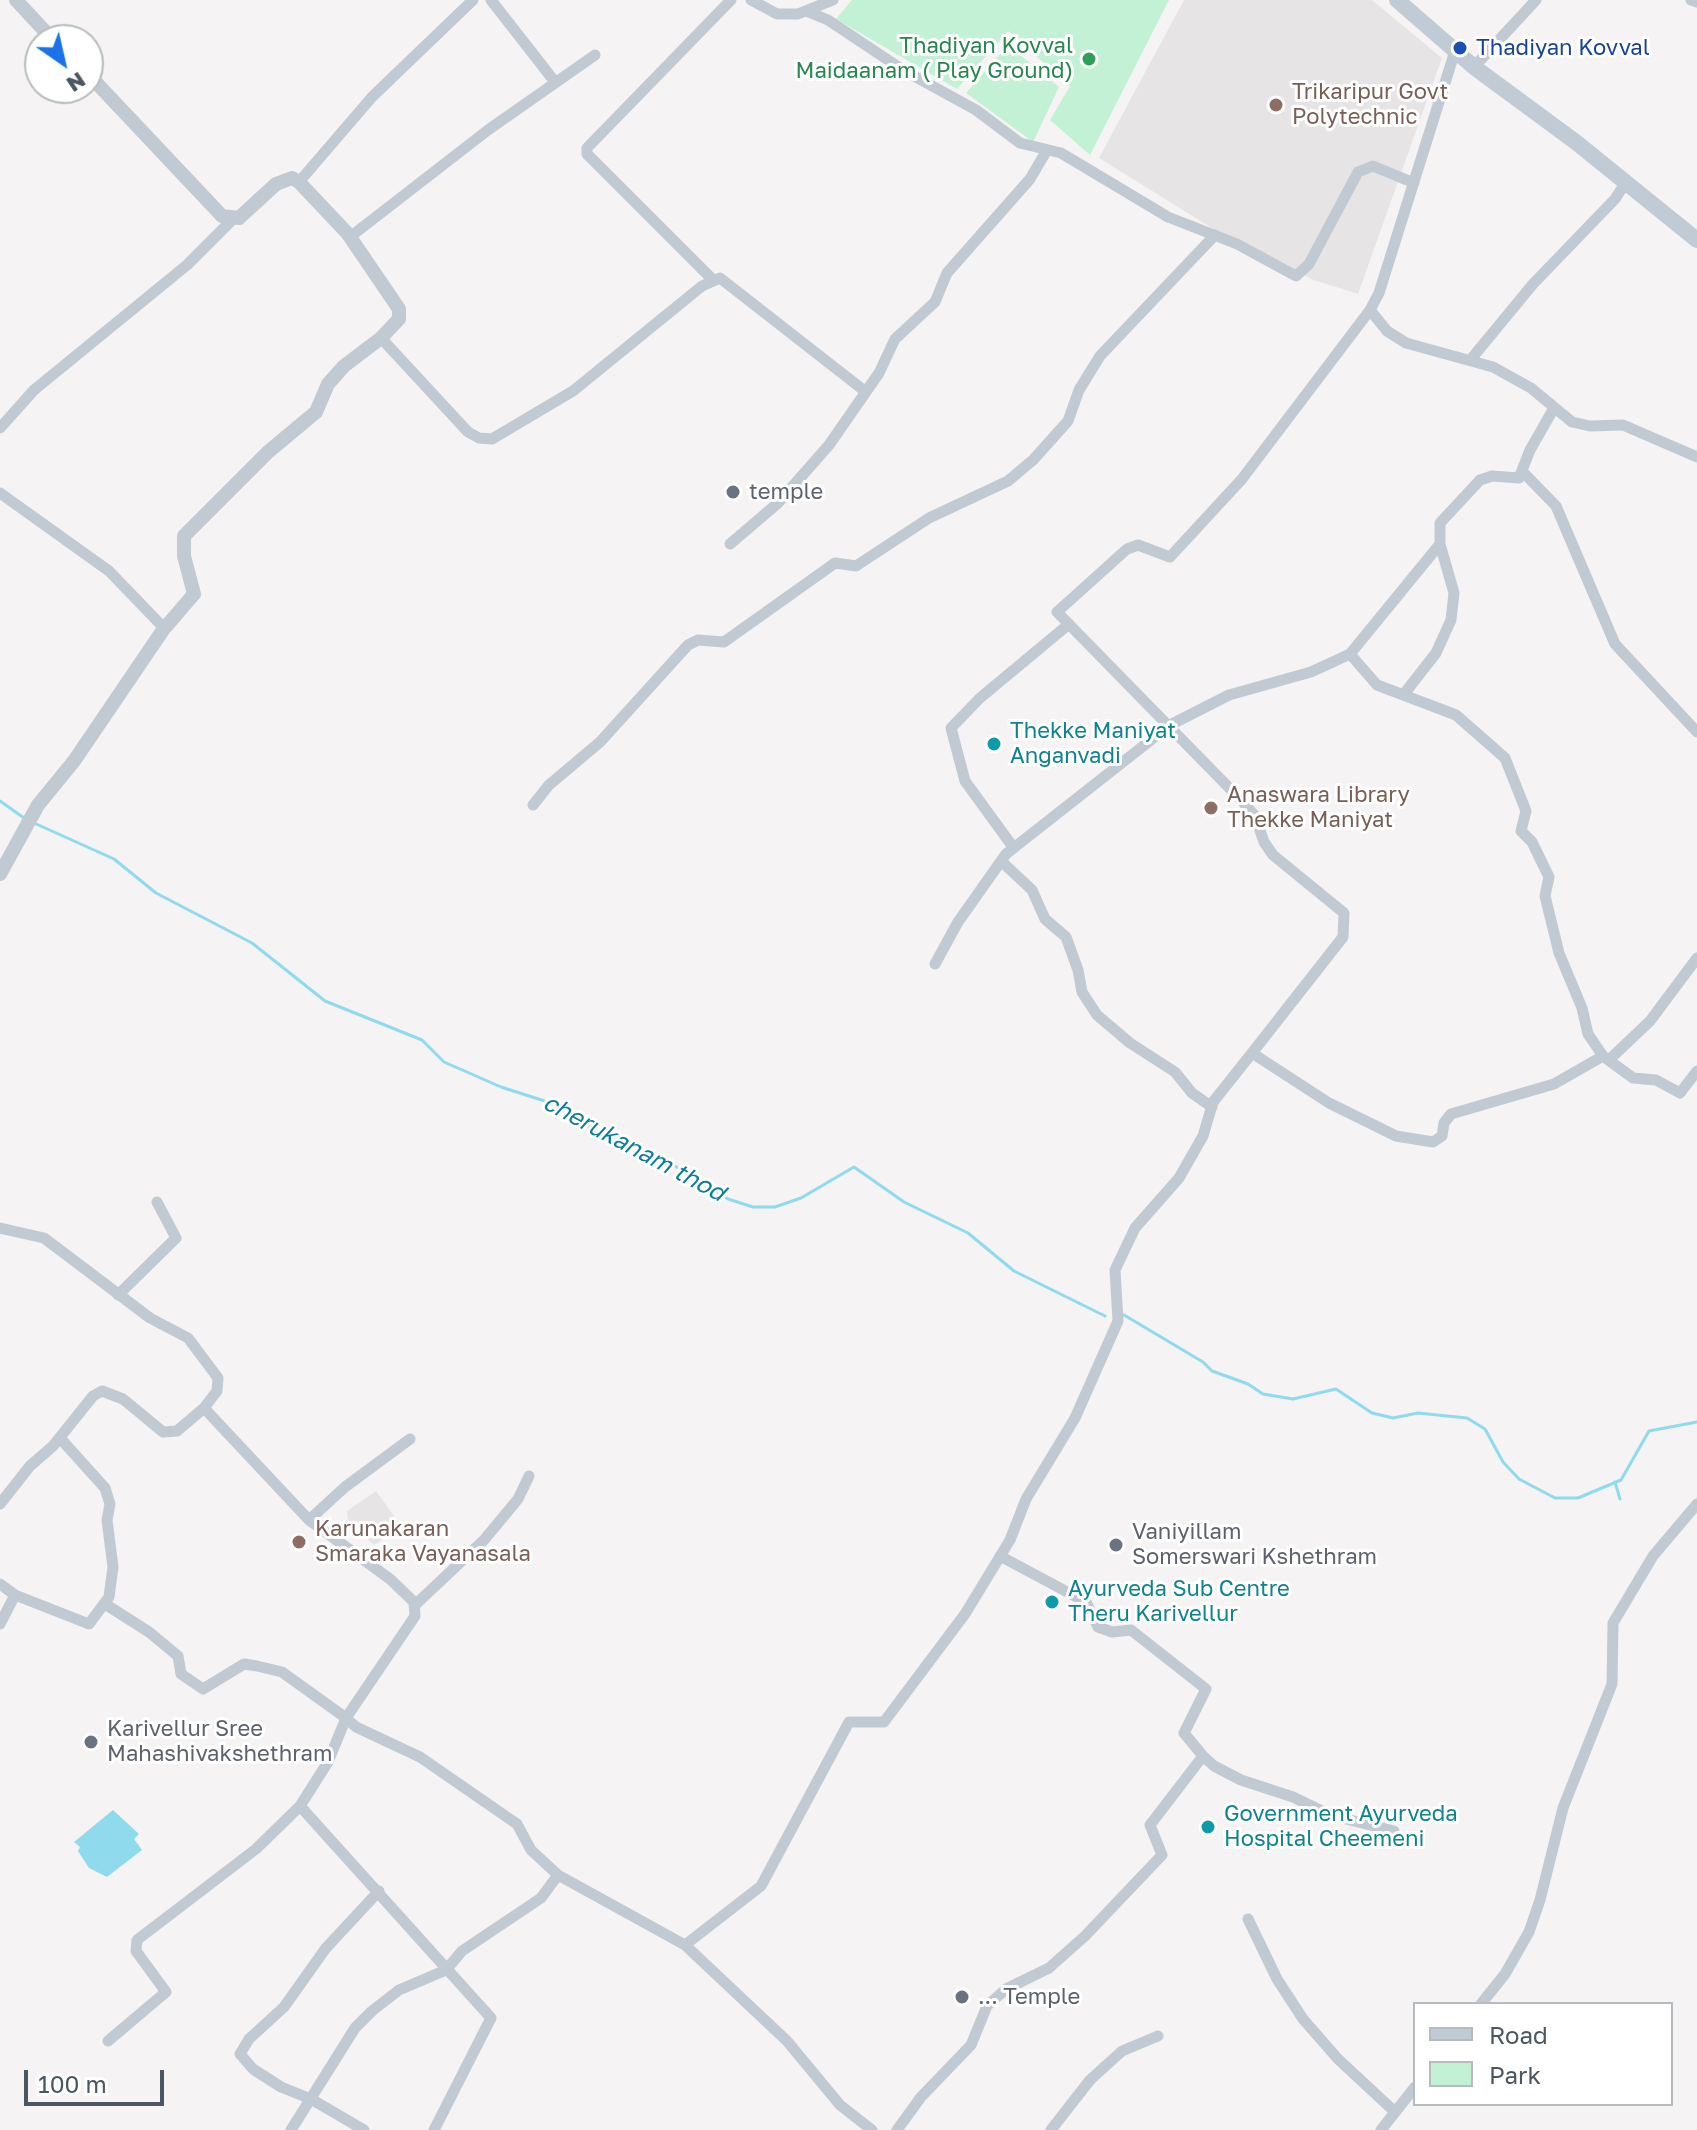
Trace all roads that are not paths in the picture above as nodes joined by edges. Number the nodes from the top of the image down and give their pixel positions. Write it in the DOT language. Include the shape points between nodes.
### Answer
graph roads {
  1 [pos="16,0"];
  2 [pos="473,0"];
  3 [pos="491,0"];
  4 [pos="731,0"];
  5 [pos="751,0"];
  6 [pos="833,0"];
  7 [pos="1397,0"];
  8 [pos="1536,0"];
  9 [pos="1691,0"];
  10 [pos="1697,2"];
  11 [pos="806,11"];
  12 [pos="38,24"];
  13 [pos="1455,51"];
  14 [pos="595,55"];
  15 [pos="1474,67"];
  16 [pos="555,82"];
  17 [pos="104,91"];
  18 [pos="1047,150"];
  19 [pos="299,182"];
  20 [pos="1626,182"];
  21 [pos="1414,183"];
  22 [pos="232,220"];
  23 [pos="1215,235"];
  24 [pos="350,237"];
  25 [pos="1697,240"];
  26 [pos="713,280"];
  27 [pos="1370,310"];
  28 [pos="381,338"];
  29 [pos="1472,358"];
  30 [pos="866,392"];
  31 [pos="1554,408"];
  32 [pos="0,428"];
  33 [pos="1697,457"];
  34 [pos="1522,471"];
  35 [pos="0,493"];
  36 [pos="730,544"];
  37 [pos="1440,544"];
  38 [pos="1069,624"];
  39 [pos="164,628"];
  40 [pos="1350,654"];
  41 [pos="1404,694"];
  42 [pos="1170,725"];
  43 [pos="1697,732"];
  44 [pos="533,805"];
  45 [pos="1013,847"];
  46 [pos="1001,861"];
  47 [pos="0,874"];
  48 [pos="1697,958"];
  49 [pos="935,964"];
  50 [pos="1252,1053"];
  51 [pos="1607,1057"];
  52 [pos="1697,1071"];
  53 [pos="1212,1107"];
  54 [pos="157,1202"];
  55 [pos="0,1228"];
  56 [pos="118,1295"];
  57 [pos="204,1408"];
  58 [pos="60,1438"];
  59 [pos="410,1439"];
  60 [pos="529,1476"];
  61 [pos="0,1504"];
  62 [pos="1697,1504"];
  63 [pos="309,1520"];
  64 [pos="1000,1556"];
  65 [pos="0,1584"];
  66 [pos="15,1595"];
  67 [pos="105,1604"];
  68 [pos="415,1605"];
  69 [pos="0,1624"];
  70 [pos="346,1718"];
  71 [pos="1203,1756"];
  72 [pos="300,1806"];
  73 [pos="1394,1831"];
  74 [pos="558,1875"];
  75 [pos="379,1891"];
  76 [pos="1248,1919"];
  77 [pos="685,1945"];
  78 [pos="446,1970"];
  79 [pos="1483,2002"];
  80 [pos="1158,2036"];
  81 [pos="108,2041"];
  82 [pos="1413,2090"];
  83 [pos="311,2099"];
  84 [pos="1395,2112"];
  85 [pos="291,2130"];
  86 [pos="364,2130"];
  87 [pos="434,2130"];
  88 [pos="872,2130"];
  89 [pos="897,2130"];
  90 [pos="1051,2130"];
  91 [pos="1381,2130"];
  1 -- 12 [label="street"];
  2 -- 19 [label="street" via="363,107"];
  3 -- 16 [label="street"];
  4 -- 26 [label="street" via="587,148 587,154"];
  5 -- 11 [label="street" via="777,14"];
  6 -- 11 [label="street"];
  7 -- 13 [label="main road"];
  8 -- 15 [label="street"];
  9 -- 10 [label="street"];
  11 -- 18 [label="street" via="976,110 1020,143"];
  13 -- 15 [label="main road"];
  13 -- 21 [label="street"];
  14 -- 16 [label="street"];
  15 -- 20 [label="main road"];
  16 -- 24 [label="street"];
  17 -- 22 [label="street" via="222,216"];
  18 -- 23 [label="street" via="1091,169 1168,217"];
  18 -- 30 [label="street" via="1030,179 947,273 935,302 895,339"];
  19 -- 22 [label="street" via="292,178 276,184"];
  19 -- 24 [label="street"];
  20 -- 25 [label="main road"];
  20 -- 29 [label="street"];
  21 -- 23 [label="street" via="1373,166 1358,172 1309,264 1296,276"];
  21 -- 27 [label="street"];
  22 -- 32 [label="street" via="187,265 34,390"];
  23 -- 44 [label="street" via="1100,356 1068,421 1008,481 929,518 856,566 835,563 724,642 698,640 688,645 600,742"];
  24 -- 28 [label="street" via="399,309 399,319"];
  26 -- 28 [label="street" via="583,384 492,439 468,432"];
  26 -- 30 [label="street" via="720,278"];
  27 -- 29 [label="street" via="1406,343"];
  27 -- 38 [label="street" via="1242,479 1175,553 1163,558 1138,545 1127,549 1057,612"];
  28 -- 39 [label="street" via="344,366 328,384 316,412 184,536 194,594"];
  29 -- 31 [label="street" via="1531,388"];
  30 -- 36 [label="street" via="813,464"];
  31 -- 33 [label="street" via="1572,422 1623,425"];
  31 -- 34 [label="street"];
  34 -- 37 [label="street" via="1519,478 1492,476 1473,485 1440,523"];
  34 -- 43 [label="street" via="1556,506 1615,644"];
  35 -- 39 [label="street" via="109,571"];
  37 -- 40 [label="street"];
  37 -- 41 [label="street" via="1452,582 1451,620 1436,653"];
  38 -- 42 [label="street"];
  38 -- 45 [label="street" via="951,728 965,781"];
  39 -- 47 [label="street" via="38,805"];
  40 -- 41 [label="street" via="1377,685"];
  40 -- 42 [label="street" via="1311,672 1229,695"];
  41 -- 51 [label="street" via="1472,725 1505,758 1526,811 1521,831 1549,877 1545,896 1559,953 1588,1034"];
  42 -- 45 [label="street"];
  42 -- 50 [label="street" via="1255,816 1273,855 1344,913 1338,945"];
  45 -- 46 [label="street"];
  46 -- 49 [label="street"];
  46 -- 53 [label="street" via="1032,890 1045,919 1066,937 1082,992 1097,1015 1175,1072"];
  48 -- 51 [label="street" via="1650,1021"];
  50 -- 51 [label="street" via="1329,1103 1396,1136 1433,1142 1442,1136 1451,1114 1554,1084"];
  50 -- 53 [label="street"];
  51 -- 52 [label="street" via="1633,1078 1656,1080 1680,1093"];
  53 -- 64 [label="street" via="1203,1136 1179,1178 1135,1228 1115,1270 1118,1321 1075,1418 1026,1499"];
  54 -- 56 [label="street" via="176,1238"];
  55 -- 56 [label="street" via="44,1238"];
  56 -- 57 [label="street" via="188,1338 213,1368 217,1391"];
  57 -- 58 [label="street" via="177,1431 163,1432 123,1399 102,1391"];
  57 -- 63 [label="street"];
  58 -- 61 [label="street"];
  58 -- 67 [label="street" via="91,1468 110,1504 113,1580"];
  59 -- 63 [label="street"];
  60 -- 68 [label="street" via="518,1499 484,1540"];
  62 -- 79 [label="street" via="1653,1556 1613,1623 1612,1684 1563,1808 1529,1932"];
  63 -- 68 [label="street" via="390,1579"];
  64 -- 71 [label="street" via="1086,1602 1098,1627 1131,1630 1206,1689 1184,1733"];
  64 -- 77 [label="street" via="965,1614 884,1722 849,1722 761,1886"];
  65 -- 66 [label="street"];
  66 -- 67 [label="street" via="89,1624"];
  66 -- 69 [label="street"];
  67 -- 70 [label="street" via="178,1656 181,1674 203,1689 244,1664 257,1666 282,1672"];
  68 -- 70 [label="street" via="415,1616"];
  70 -- 72 [label="street" via="322,1774"];
  70 -- 74 [label="street" via="420,1757 517,1824 531,1850"];
  71 -- 73 [label="street" via="1241,1780 1330,1815"];
  71 -- 89 [label="street" via="1150,1825 1162,1855 1049,1968 1006,1989 987,2006 971,2045"];
  72 -- 75 [label="street"];
  72 -- 81 [label="street" via="256,1849 137,1940 136,1951 166,1992"];
  74 -- 77 [label="street"];
  74 -- 78 [label="street" via="541,1898 462,1951"];
  75 -- 78 [label="street"];
  75 -- 83 [label="street" via="326,1948 284,2007 241,2049 253,2069"];
  76 -- 84 [label="street" via="1303,2019"];
  77 -- 88 [label="street" via="787,2041 840,2105"];
  78 -- 83 [label="street" via="399,1990 372,2011 355,2028"];
  78 -- 87 [label="street" via="491,2018"];
  80 -- 90 [label="street" via="1122,2051 1090,2080"];
  82 -- 84 [label="street"];
  83 -- 85 [label="street"];
  83 -- 86 [label="street"];
  84 -- 91 [label="street"];
}
